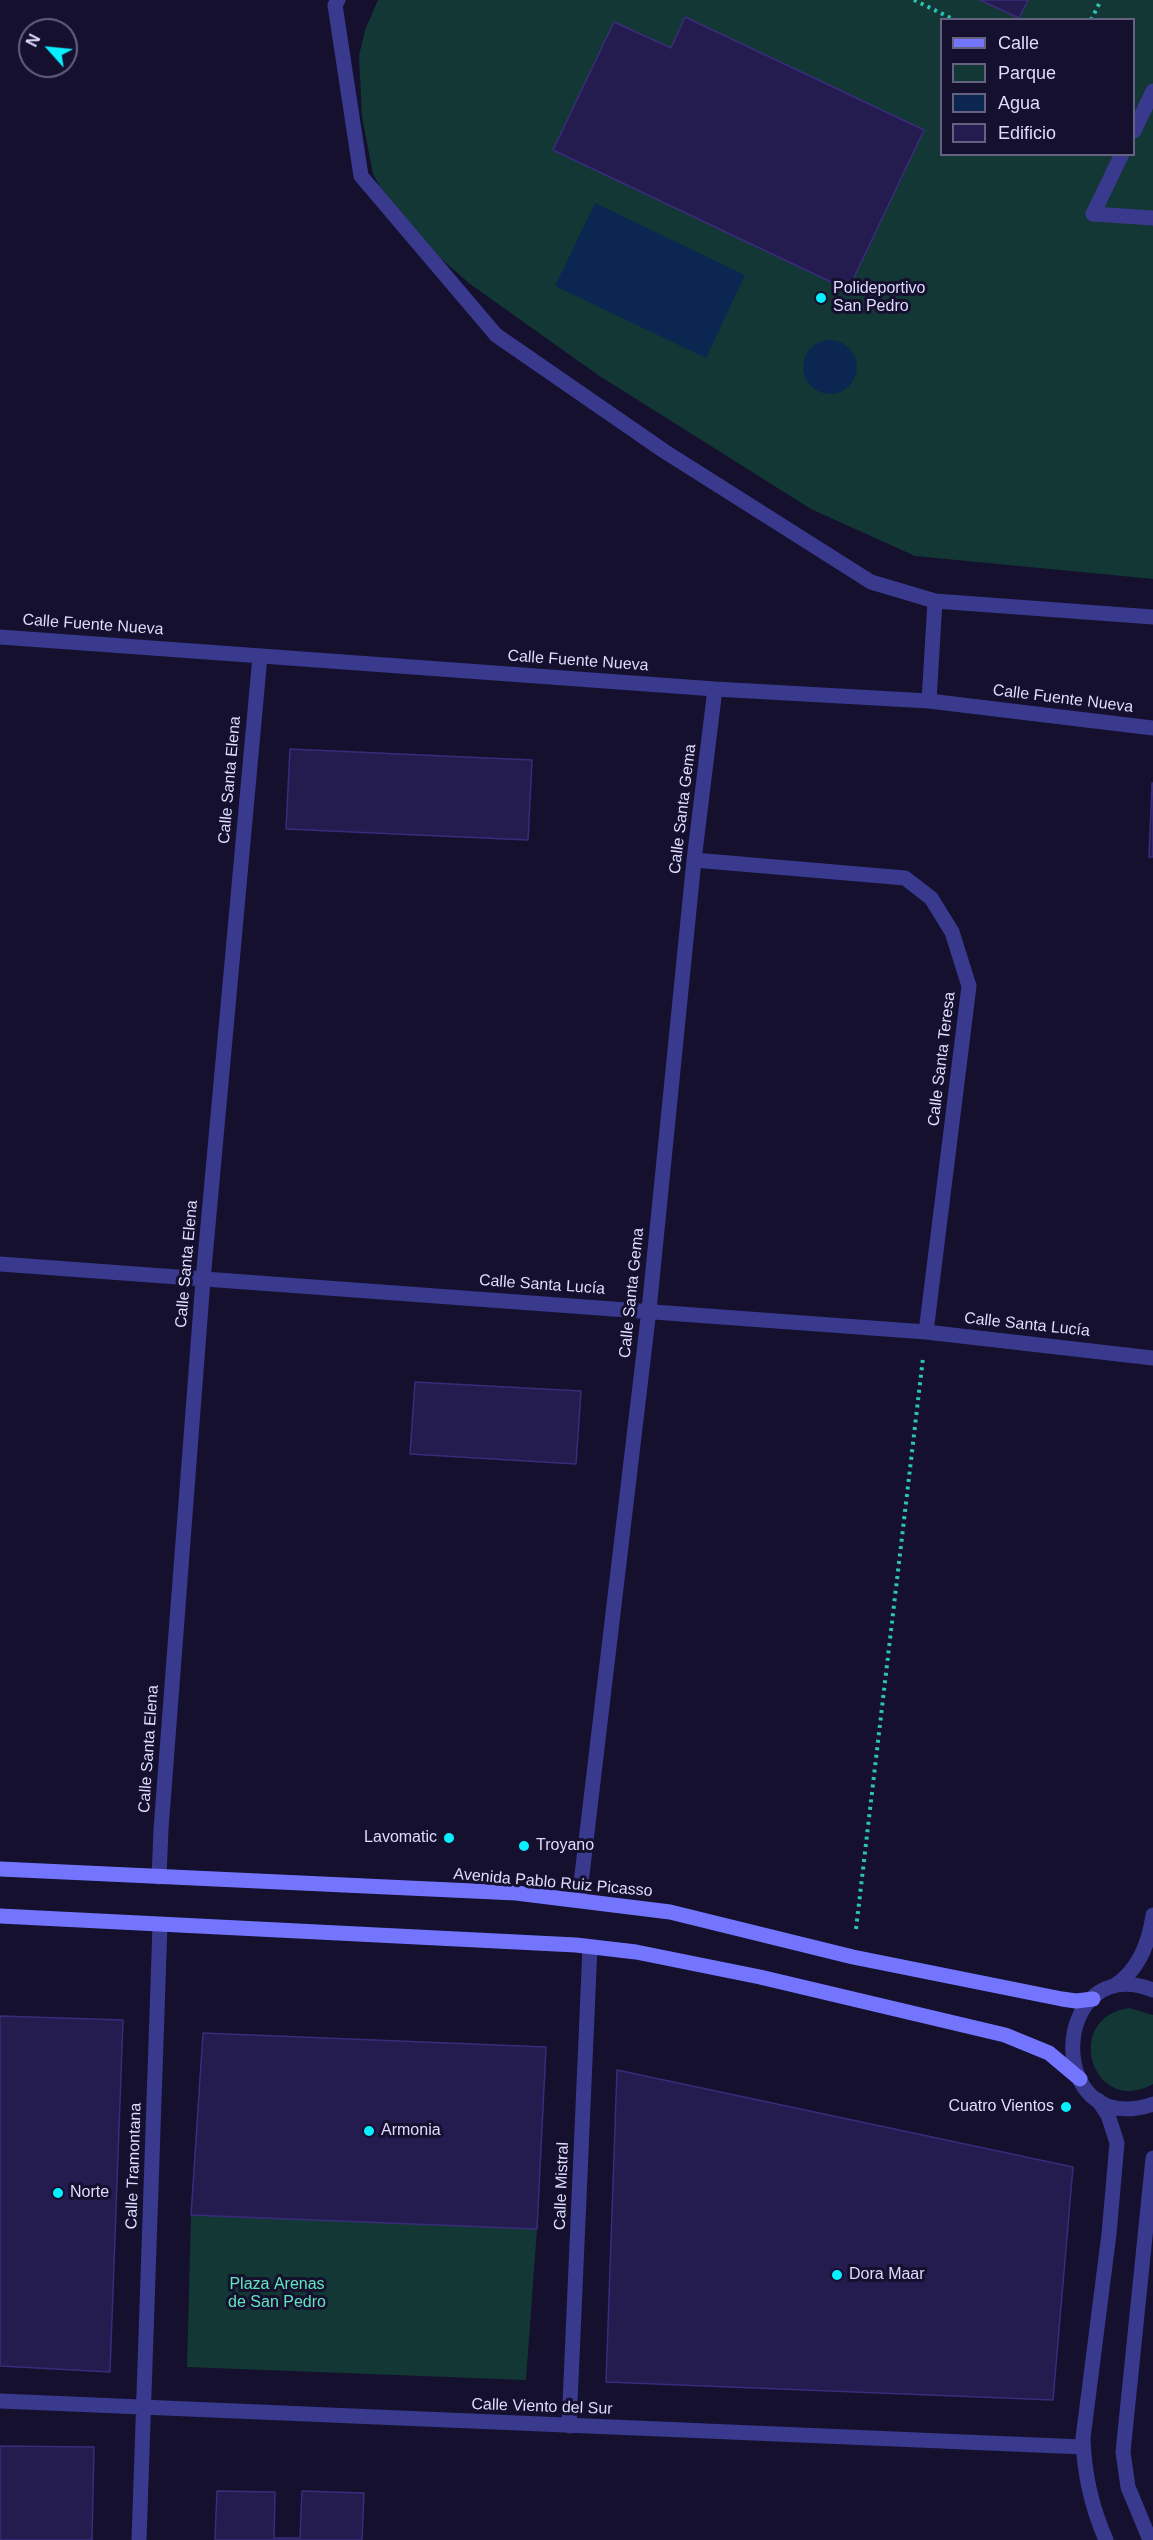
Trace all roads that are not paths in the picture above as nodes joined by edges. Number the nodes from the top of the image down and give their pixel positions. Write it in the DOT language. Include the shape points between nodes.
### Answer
graph roads {
  1 [pos="338,0"];
  2 [pos="1153,91"];
  3 [pos="1135,129"];
  4 [pos="1121,156"];
  5 [pos="1153,218"];
  6 [pos="935,601"];
  7 [pos="1153,617"];
  8 [pos="0,637"];
  9 [pos="260,656"];
  10 [pos="715,689"];
  11 [pos="928,701"];
  12 [pos="1153,728"];
  13 [pos="694,860"];
  14 [pos="0,1264"];
  15 [pos="203,1280"];
  16 [pos="649,1310"];
  17 [pos="926,1332"];
  18 [pos="1153,1358"];
  19 [pos="0,1869"];
  20 [pos="159,1877"];
  21 [pos="579,1900"];
  22 [pos="1153,1915"];
  23 [pos="0,1916"];
  24 [pos="160,1925"];
  25 [pos="590,1947"];
  26 [pos="1111,1988"];
  27 [pos="1153,1990"];
  28 [pos="1093,1999"];
  29 [pos="1080,2079"];
  30 [pos="1098,2100"];
  31 [pos="1153,2104"];
  32 [pos="1153,2158"];
  33 [pos="0,2401"];
  34 [pos="144,2409"];
  35 [pos="569,2426"];
  36 [pos="1083,2447"];
  37 [pos="139,2540"];
  38 [pos="1106,2540"];
  39 [pos="1150,2540"];
  1 -- 6 [label="street" via="335,5 362,176 496,335 664,451 872,582"];
  2 -- 3 [label="street"];
  4 -- 5 [label="street" via="1093,214"];
  6 -- 7 [label="street"];
  6 -- 11 [label="street"];
  8 -- 9 [label="street, Calle Fuente Nueva"];
  9 -- 10 [label="street, Calle Fuente Nueva"];
  9 -- 15 [label="street, Calle Santa Elena"];
  10 -- 11 [label="street, Calle Fuente Nueva"];
  10 -- 13 [label="street, Calle Santa Gema"];
  11 -- 12 [label="street, Calle Fuente Nueva"];
  13 -- 16 [label="street, Calle Santa Gema"];
  13 -- 17 [label="street, Calle Santa Teresa" via="905,878 931,898 951,932 969,986"];
  14 -- 15 [label="street, Calle Santa Lucía"];
  15 -- 16 [label="street, Calle Santa Lucía"];
  15 -- 20 [label="street, Calle Santa Elena"];
  16 -- 17 [label="street, Calle Santa Lucía"];
  16 -- 21 [label="street, Calle Santa Gema"];
  17 -- 18 [label="street, Calle Santa Lucía"];
  19 -- 20 [label="street, Avenida Pablo Ruiz Picasso"];
  20 -- 21 [label="street, Avenida Pablo Ruiz Picasso" via="516,1893"];
  21 -- 28 [label="street, Avenida Pablo Ruiz Picasso" via="669,1912 853,1957 1062,1999"];
  22 -- 26 [label="street" via="1142,1955 1130,1974"];
  23 -- 24 [label="street"];
  24 -- 25 [label="street"];
  24 -- 34 [label="street, Calle Tramontana"];
  25 -- 29 [label="street" via="636,1952 760,1977 1005,2035 1049,2053"];
  25 -- 35 [label="street, Calle Mistral"];
  26 -- 27 [label="street" via="1129,1984"];
  26 -- 28 [label="street"];
  28 -- 29 [label="street" via="1080,2016 1072,2038 1072,2056"];
  29 -- 30 [label="street"];
  30 -- 31 [label="street" via="1128,2108"];
  30 -- 36 [label="street" via="1108,2115 1117,2143"];
  32 -- 39 [label="street" via="1122,2452 1128,2487"];
  33 -- 34 [label="street, Calle Viento del Sur"];
  34 -- 35 [label="street, Calle Viento del Sur"];
  34 -- 37 [label="street, Calle Tramontana"];
  35 -- 36 [label="street, Calle Viento del Sur"];
  36 -- 38 [label="street" via="1094,2508"];
}
